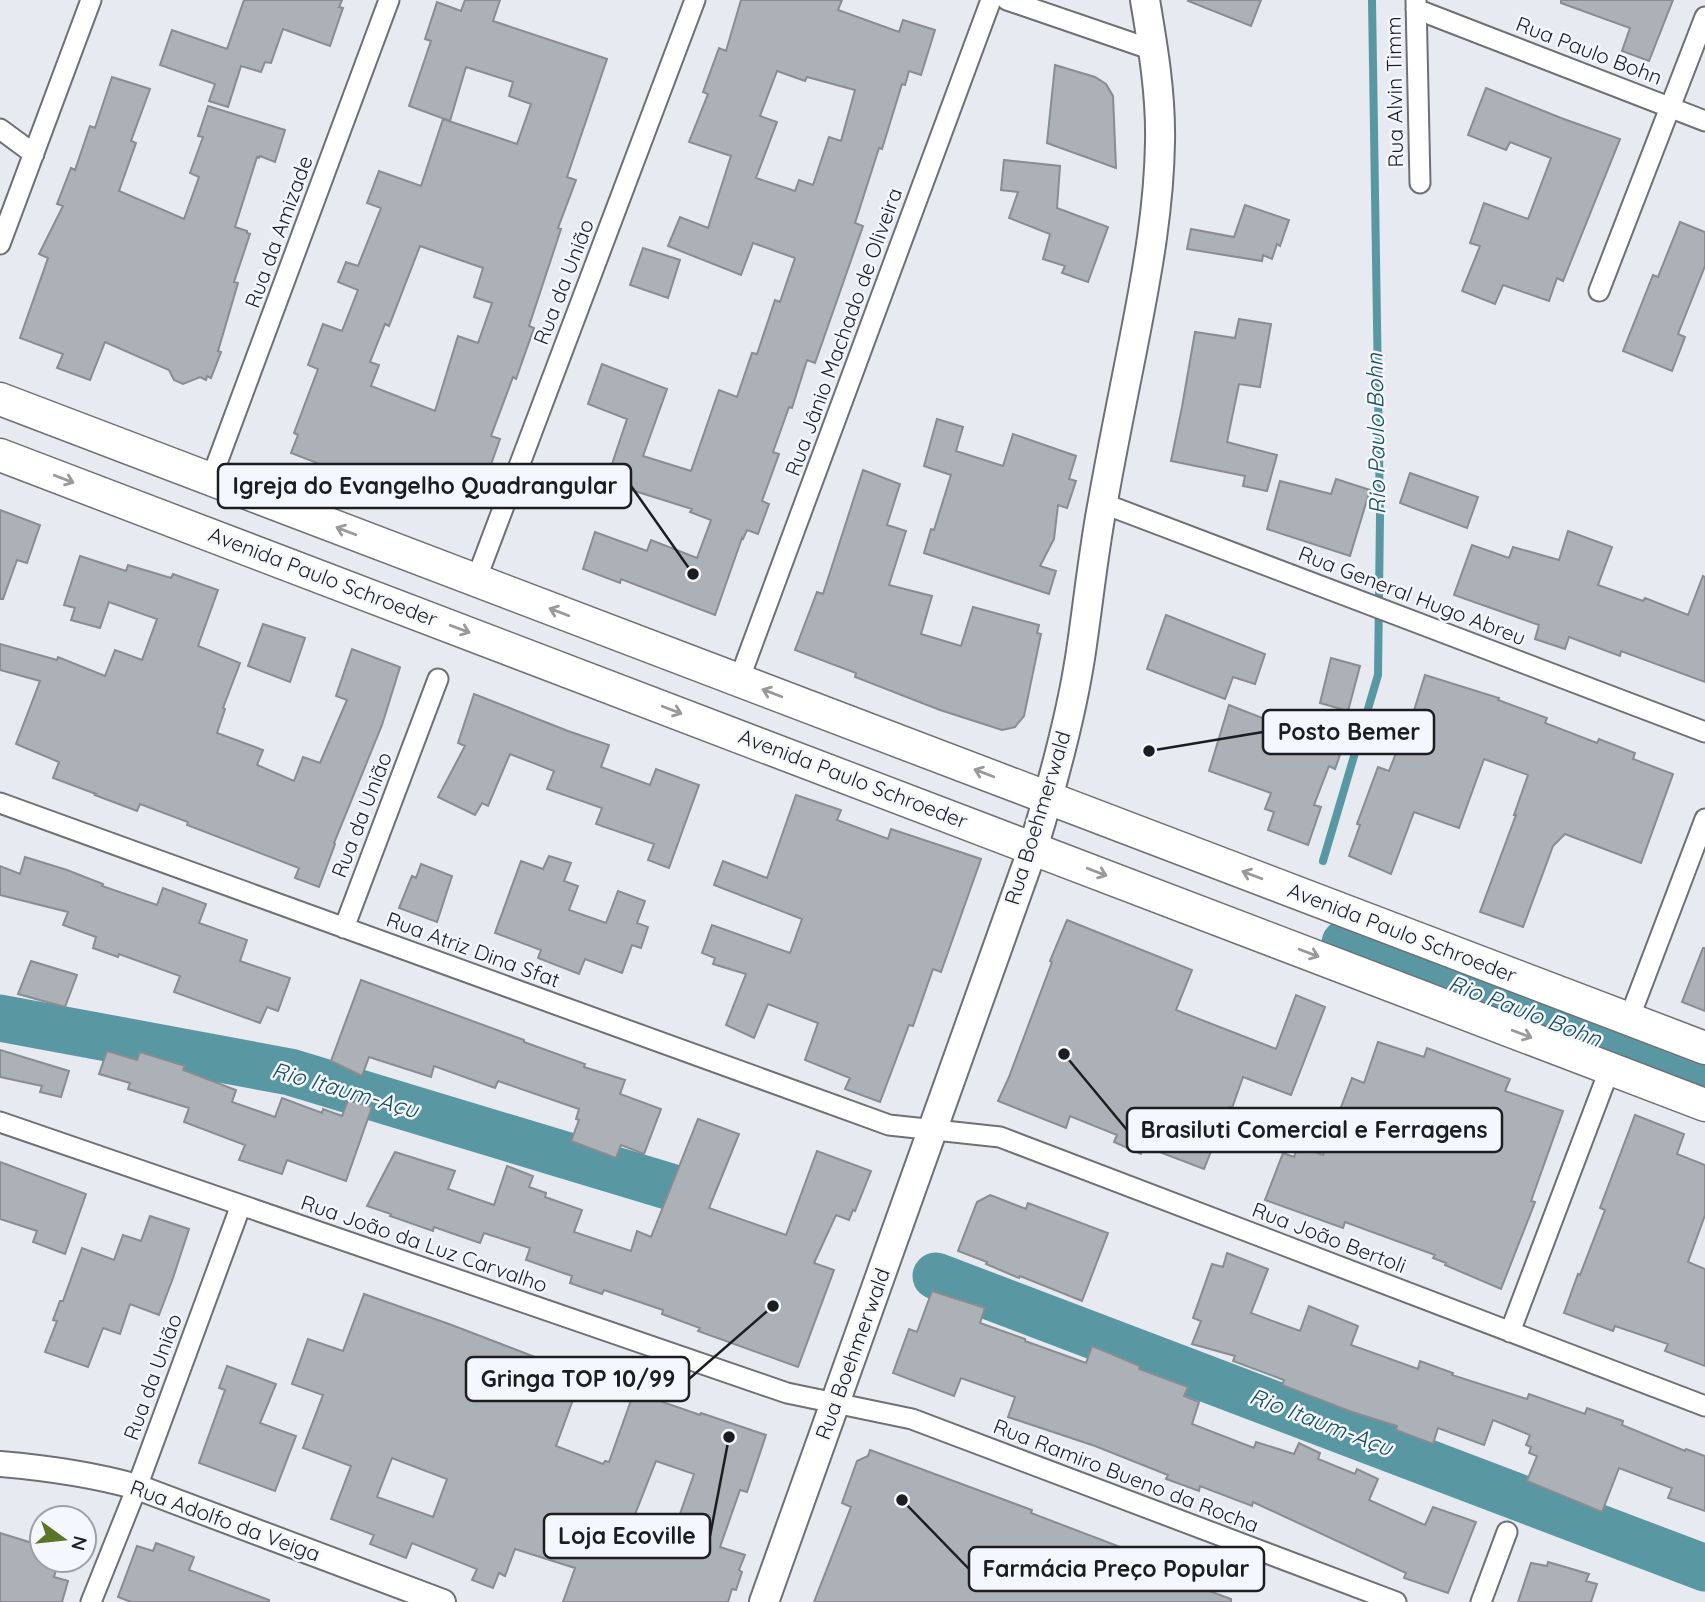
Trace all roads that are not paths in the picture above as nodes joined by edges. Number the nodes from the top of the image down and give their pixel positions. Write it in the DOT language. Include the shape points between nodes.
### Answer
graph roads {
  1 [pos="91,0"];
  2 [pos="389,0"];
  3 [pos="695,0"];
  4 [pos="990,0"];
  5 [pos="1007,0"];
  6 [pos="1145,0"];
  7 [pos="1416,5"];
  8 [pos="1705,17"];
  9 [pos="1153,50"];
  10 [pos="1670,107"];
  11 [pos="1705,121"];
  12 [pos="0,129"];
  13 [pos="34,154"];
  14 [pos="1420,183"];
  15 [pos="0,244"];
  16 [pos="1599,291"];
  17 [pos="0,399"];
  18 [pos="0,455"];
  19 [pos="211,479"];
  20 [pos="1102,503"];
  21 [pos="475,580"];
  22 [pos="438,679"];
  23 [pos="739,680"];
  24 [pos="1705,732"];
  25 [pos="1048,798"];
  26 [pos="0,803"];
  27 [pos="1705,819"];
  28 [pos="1033,848"];
  29 [pos="344,928"];
  30 [pos="1629,1019"];
  31 [pos="1705,1048"];
  32 [pos="1610,1068"];
  33 [pos="1705,1105"];
  34 [pos="0,1122"];
  35 [pos="933,1129"];
  36 [pos="241,1205"];
  37 [pos="1510,1332"];
  38 [pos="836,1403"];
  39 [pos="1705,1406"];
  40 [pos="0,1464"];
  41 [pos="137,1487"];
  42 [pos="1507,1532"];
  43 [pos="91,1602"];
  44 [pos="443,1602"];
  45 [pos="764,1602"];
  46 [pos="1396,1602"];
  47 [pos="1481,1602"];
  1 -- 13 [label="street"];
  2 -- 19 [label="street, Rua da Amizade"];
  3 -- 21 [label="street, Rua da União"];
  4 -- 23 [label="street, Rua Jânio Machado de Oliveira"];
  5 -- 9 [label="street"];
  6 -- 9 [label="main road, Rua Boehmerwald"];
  7 -- 10 [label="street, Rua Paulo Bohn"];
  7 -- 14 [label="street, Rua Alvin Timm"];
  8 -- 10 [label="street"];
  9 -- 20 [label="main road, Rua Boehmerwald" via="1160,140 1158,192 1151,252"];
  10 -- 11 [label="street, Rua Paulo Bohn"];
  10 -- 16 [label="street"];
  12 -- 13 [label="street"];
  13 -- 15 [label="street"];
  17 -- 19 [label="main road, Avenida Paulo Schroeder"];
  18 -- 28 [label="main road, Avenida Paulo Schroeder, one-way"];
  21 -- 19 [label="main road, Avenida Paulo Schroeder, one-way"];
  20 -- 24 [label="street, Rua General Hugo Abreu"];
  20 -- 25 [label="main road, Rua Boehmerwald" via="1079,659"];
  23 -- 21 [label="main road, Avenida Paulo Schroeder, one-way"];
  22 -- 29 [label="street, Rua da União"];
  25 -- 23 [label="main road, Avenida Paulo Schroeder, one-way"];
  25 -- 28 [label="main road, Rua Boehmerwald"];
  30 -- 25 [label="main road, Avenida Paulo Schroeder, one-way"];
  26 -- 29 [label="street, Rua Atriz Dina Sfat"];
  27 -- 30 [label="street"];
  28 -- 32 [label="main road, Avenida Paulo Schroeder, one-way"];
  28 -- 35 [label="main road, Rua Boehmerwald"];
  29 -- 35 [label="street, Rua Atriz Dina Sfat" via="889,1125"];
  30 -- 31 [label="main road, Avenida Paulo Schroeder"];
  32 -- 33 [label="main road, Avenida Paulo Schroeder"];
  32 -- 37 [label="street"];
  34 -- 36 [label="street, Rua João da Luz Carvalho"];
  35 -- 37 [label="street, Rua João Bertoli" via="1000,1137"];
  35 -- 38 [label="main road, Rua Boehmerwald"];
  36 -- 38 [label="street, Rua João da Luz Carvalho" via="787,1393"];
  36 -- 41 [label="street, Rua da União"];
  37 -- 39 [label="street, Rua João Bertoli"];
  38 -- 45 [label="main road, Rua Boehmerwald"];
  38 -- 46 [label="street, Rua Ramiro Bueno da Rocha" via="912,1419"];
  40 -- 41 [label="street, Rua Adolfo da Veiga" via="99,1476"];
  41 -- 43 [label="street, Rua da União"];
  41 -- 44 [label="street, Rua Adolfo da Veiga"];
  42 -- 47 [label="street"];
}
